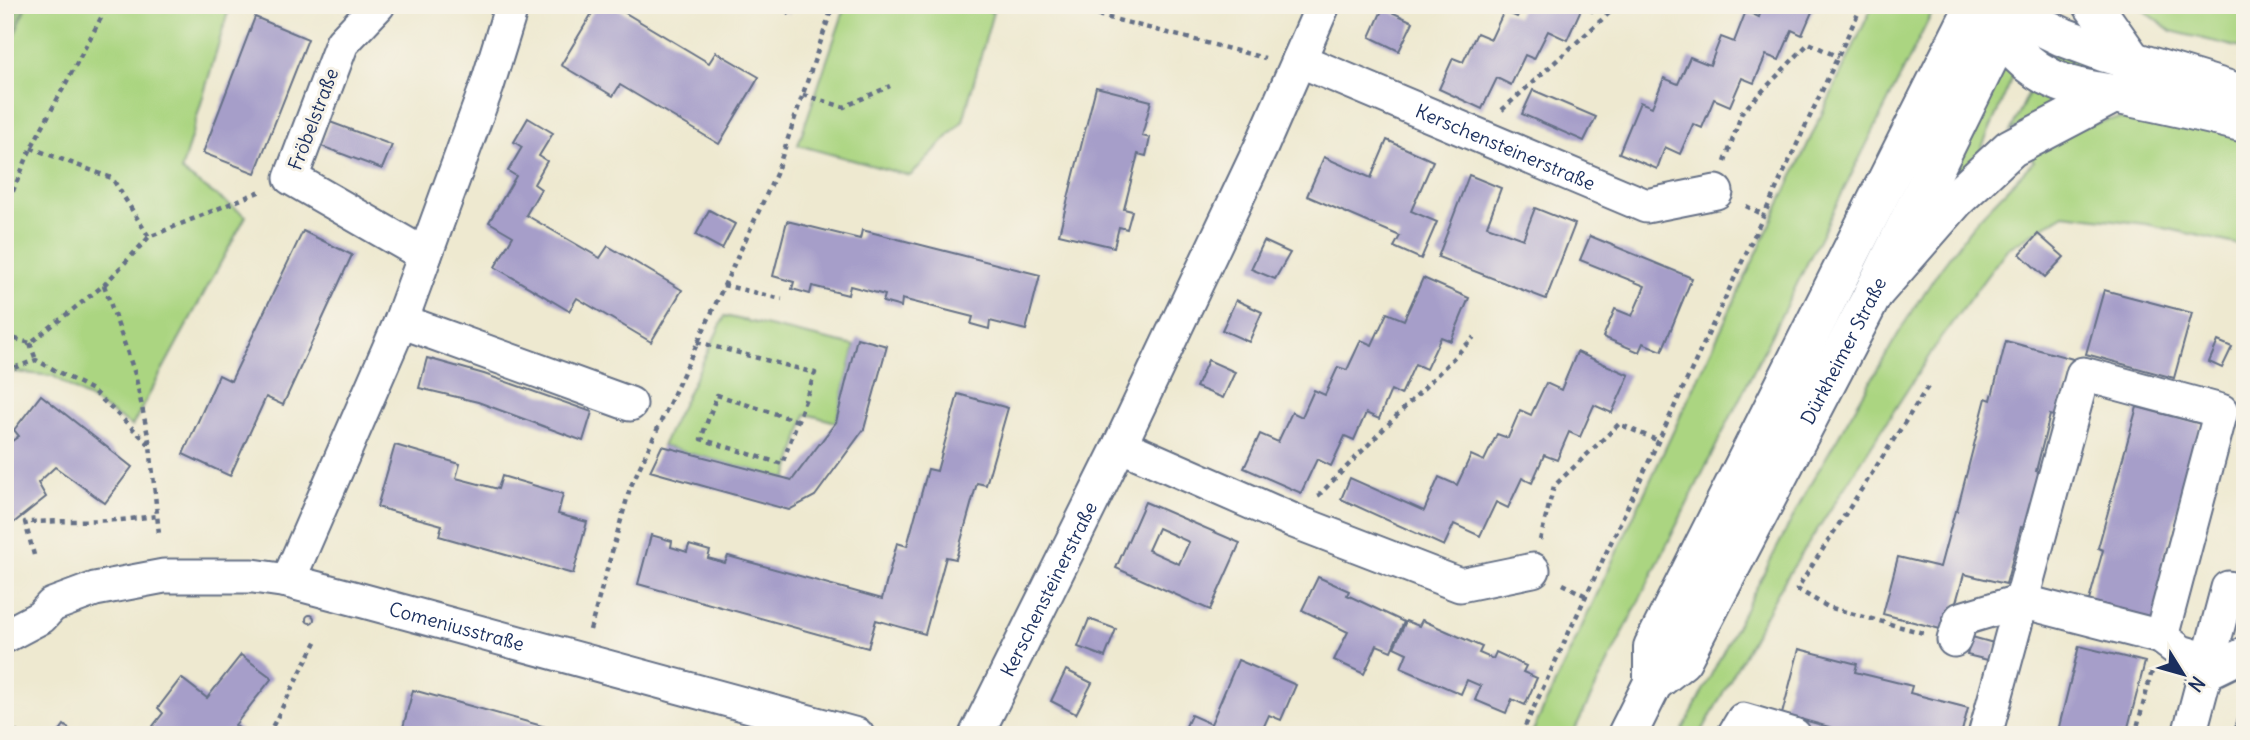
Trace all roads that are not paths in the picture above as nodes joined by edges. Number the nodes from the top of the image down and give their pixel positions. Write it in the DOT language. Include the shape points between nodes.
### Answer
graph roads {
  1 [pos="377,5"];
  2 [pos="512,5"];
  3 [pos="1323,5"];
  4 [pos="2093,5"];
  5 [pos="1997,11"];
  6 [pos="2134,62"];
  7 [pos="1297,63"];
  8 [pos="2113,94"];
  9 [pos="2245,95"];
  10 [pos="2245,123"];
  11 [pos="1716,192"];
  12 [pos="425,255"];
  13 [pos="1873,294"];
  14 [pos="401,321"];
  15 [pos="630,404"];
  16 [pos="1120,445"];
  17 [pos="1533,570"];
  18 [pos="288,581"];
  19 [pos="2245,592"];
  20 [pos="2021,601"];
  21 [pos="52,605"];
  22 [pos="5,609"];
  23 [pos="5,636"];
  24 [pos="1954,640"];
  25 [pos="2245,654"];
  26 [pos="2183,655"];
  27 [pos="1653,683"];
  28 [pos="858,735"];
  29 [pos="976,735"];
  30 [pos="1627,735"];
  31 [pos="1734,735"];
  32 [pos="1794,735"];
  33 [pos="1985,735"];
  34 [pos="2189,735"];
  1 -- 12 [label="street, Fröbelstraße" via="342,43 291,178"];
  2 -- 12 [label="street"];
  3 -- 7 [label="street, Kerschensteinerstraße"];
  4 -- 6 [label="main road"];
  5 -- 6 [label="main road"];
  5 -- 8 [label="main road" via="2030,65 2071,86"];
  5 -- 13 [label="main road, Dürkheimer Straße"];
  5 -- 27 [label="main road, Dürkheimer Straße" via="1653,647"];
  6 -- 9 [label="main road"];
  7 -- 11 [label="street, Kerschensteinerstraße" via="1646,206"];
  7 -- 16 [label="street, Kerschensteinerstraße"];
  8 -- 10 [label="main road"];
  8 -- 13 [label="main road" via="2011,148 1956,199"];
  12 -- 14 [label="street"];
  13 -- 27 [label="main road, Dürkheimer Straße" via="1682,660"];
  14 -- 15 [label="street"];
  14 -- 18 [label="street"];
  16 -- 17 [label="street" via="1294,521 1460,585"];
  16 -- 29 [label="street, Kerschensteinerstraße"];
  18 -- 21 [label="street, Comeniusstraße" via="253,576 164,576 95,589"];
  18 -- 28 [label="street, Comeniusstraße"];
  19 -- 26 [label="street" via="2228,588"];
  20 -- 24 [label="street" via="1961,619"];
  20 -- 26 [label="street"];
  20 -- 26 [label="street" via="2082,374 2221,411"];
  20 -- 33 [label="street"];
  21 -- 22 [label="street, Comeniusstraße" via="36,600"];
  21 -- 23 [label="street, Comeniusstraße" via="41,617"];
  25 -- 26 [label="street"];
  26 -- 34 [label="street"];
  27 -- 30 [label="main road, Dürkheimer Straße"];
  31 -- 32 [label="street" via="1743,720"];
}
